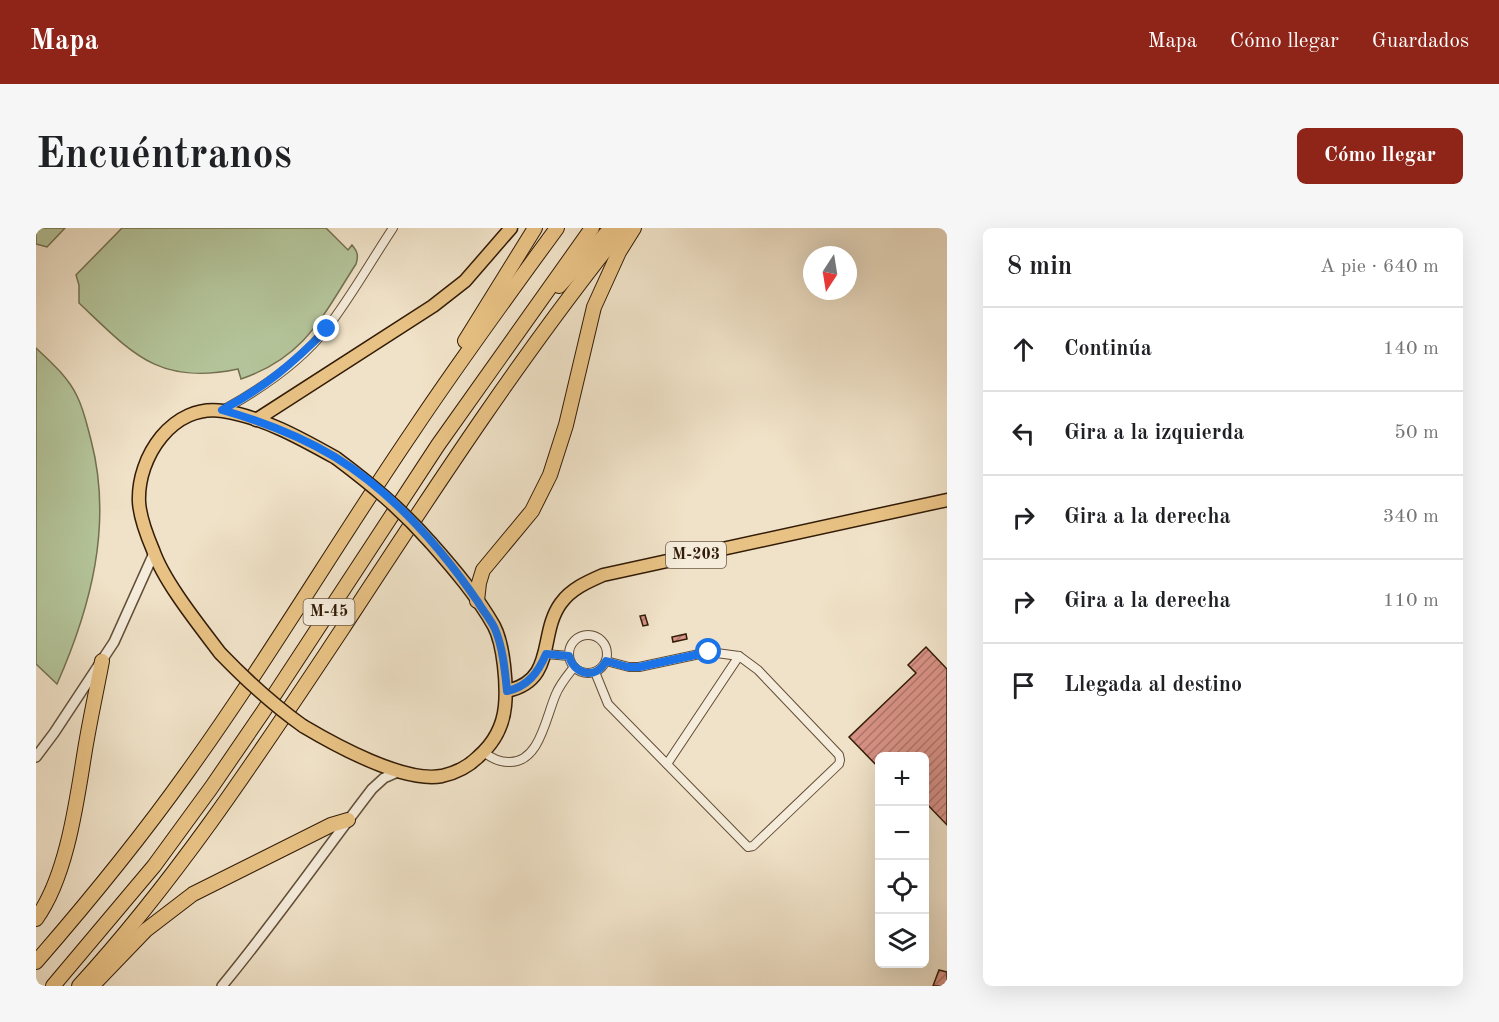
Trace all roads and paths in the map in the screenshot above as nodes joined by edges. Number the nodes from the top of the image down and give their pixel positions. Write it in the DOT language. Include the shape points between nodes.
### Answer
graph roads {
  1 [pos="393,228"];
  2 [pos="511,228"];
  3 [pos="536,228"];
  4 [pos="557,228"];
  5 [pos="592,228"];
  6 [pos="611,228"];
  7 [pos="623,228"];
  8 [pos="634,228"];
  9 [pos="520,327"];
  10 [pos="222,410"];
  11 [pos="256,420"];
  12 [pos="412,431"];
  13 [pos="947,500"];
  14 [pos="154,553"];
  15 [pos="477,601"];
  16 [pos="546,654"];
  17 [pos="569,656"];
  18 [pos="739,656"];
  19 [pos="102,661"];
  20 [pos="606,661"];
  21 [pos="574,667"];
  22 [pos="595,672"];
  23 [pos="507,691"];
  24 [pos="484,752"];
  25 [pos="36,757"];
  26 [pos="667,764"];
  27 [pos="400,771"];
  28 [pos="348,820"];
  29 [pos="36,919"];
  30 [pos="36,962"];
  31 [pos="53,986"];
  32 [pos="79,986"];
  33 [pos="92,986"];
  34 [pos="222,986"];
  1 -- 10 [label="street" via="327,329 299,358 257,391"];
  2 -- 11 [label="main road" via="465,281 434,306"];
  3 -- 12 [label="highway"];
  4 -- 12 [label="highway, M-45"];
  5 -- 9 [label="highway, M-45"];
  6 -- 9 [label="highway"];
  7 -- 32 [label="highway" via="457,456 228,797 134,923"];
  8 -- 15 [label="highway" via="594,307 550,475 532,511 483,570"];
  9 -- 31 [label="highway, M-45" via="211,788 154,866"];
  10 -- 11 [label="main road"];
  10 -- 14 [label="main road" via="186,416 149,452 140,480 139,503"];
  11 -- 15 [label="main road, bridge" via="336,458 370,483 402,511 462,578"];
  12 -- 30 [label="highway, M-45" via="187,773 103,884"];
  13 -- 16 [label="main road, M-203" via="603,575 584,583 561,602 551,624"];
  14 -- 19 [label="street"];
  14 -- 27 [label="main road, bridge" via="220,653 273,705 339,747"];
  15 -- 23 [label="main road" via="495,628"];
  16 -- 17 [label="street"];
  16 -- 23 [label="main road, M-203" via="532,679"];
  17 -- 20 [label="street" via="576,639 587,635 604,643"];
  17 -- 21 [label="street"];
  18 -- 20 [label="street" via="709,652 639,667"];
  18 -- 26 [label="street"];
  18 -- 26 [label="street" via="758,670 839,755 838,764 748,847"];
  19 -- 25 [label="street"];
  19 -- 29 [label="highway" via="74,814 60,867 46,905"];
  20 -- 22 [label="street"];
  21 -- 22 [label="street" via="583,673"];
  21 -- 24 [label="street" via="556,693 531,753 509,762"];
  22 -- 26 [label="street" via="608,704"];
  23 -- 24 [label="main road" via="496,738"];
  24 -- 27 [label="main road" via="470,765 441,776"];
  27 -- 28 [label="street" via="372,789"];
  28 -- 33 [label="highway" via="193,894 146,930"];
  28 -- 34 [label="street"];
}
